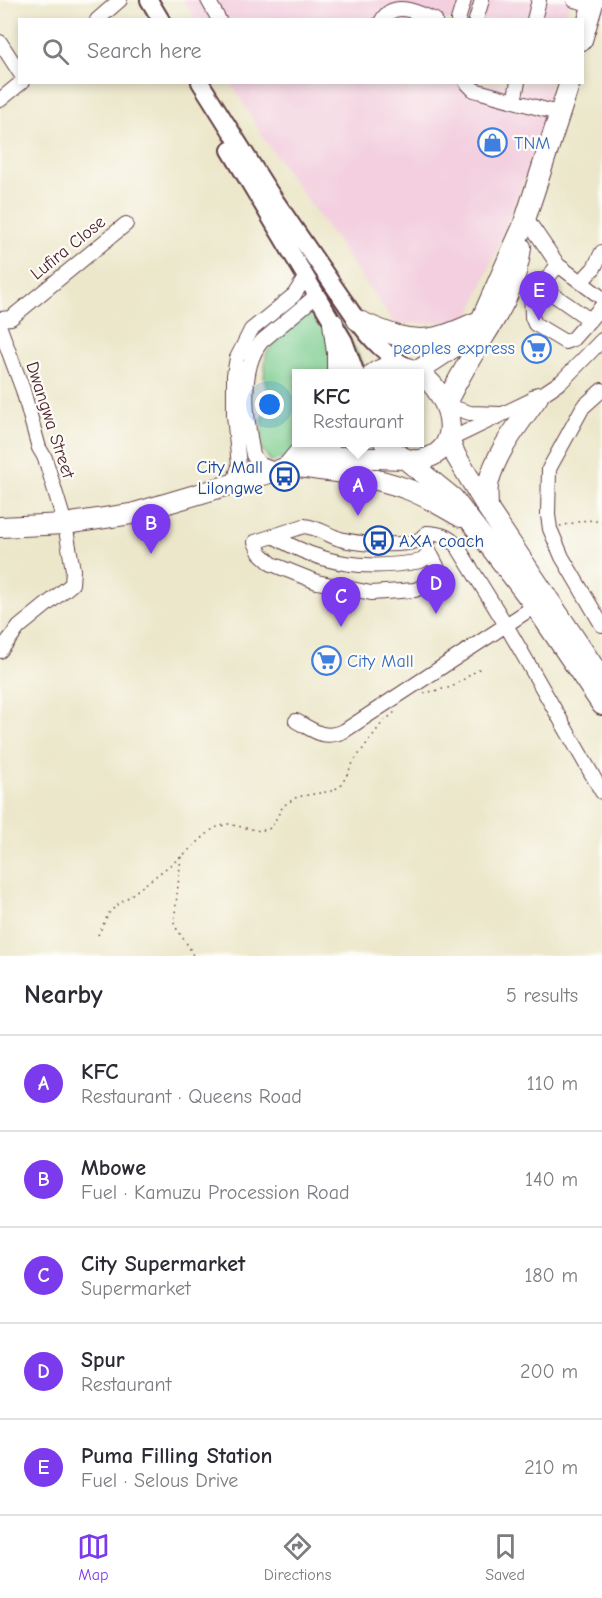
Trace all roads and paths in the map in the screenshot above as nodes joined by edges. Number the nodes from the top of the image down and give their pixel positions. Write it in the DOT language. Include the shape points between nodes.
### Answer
graph roads {
  1 [pos="120,0"];
  2 [pos="149,0"];
  3 [pos="207,0"];
  4 [pos="464,0"];
  5 [pos="482,0"];
  6 [pos="539,0"];
  7 [pos="587,2"];
  8 [pos="99,18"];
  9 [pos="159,18"];
  10 [pos="218,18"];
  11 [pos="383,18"];
  12 [pos="431,18"];
  13 [pos="459,18"];
  14 [pos="478,18"];
  15 [pos="534,18"];
  16 [pos="584,25"];
  17 [pos="0,42"];
  18 [pos="18,70"];
  19 [pos="20,84"];
  20 [pos="196,84"];
  21 [pos="201,84"];
  22 [pos="468,84"];
  23 [pos="518,84"];
  24 [pos="569,84"];
  25 [pos="0,100"];
  26 [pos="514,101"];
  27 [pos="561,114"];
  28 [pos="524,222"];
  29 [pos="126,224"];
  30 [pos="601,255"];
  31 [pos="558,266"];
  32 [pos="304,278"];
  33 [pos="580,282"];
  34 [pos="528,284"];
  35 [pos="316,297"];
  36 [pos="602,298"];
  37 [pos="602,306"];
  38 [pos="481,320"];
  39 [pos="590,320"];
  40 [pos="357,321"];
  41 [pos="1,323"];
  42 [pos="333,323"];
  43 [pos="602,340"];
  44 [pos="337,369"];
  45 [pos="354,369"];
  46 [pos="384,369"];
  47 [pos="412,369"];
  48 [pos="424,378"];
  49 [pos="602,390"];
  50 [pos="538,398"];
  51 [pos="445,405"];
  52 [pos="506,413"];
  53 [pos="448,440"];
  54 [pos="317,447"];
  55 [pos="388,447"];
  56 [pos="405,459"];
  57 [pos="282,469"];
  58 [pos="225,487"];
  59 [pos="488,509"];
  60 [pos="602,522"];
  61 [pos="65,524"];
  62 [pos="473,525"];
  63 [pos="0,526"];
  64 [pos="550,529"];
  65 [pos="428,533"];
  66 [pos="275,537"];
  67 [pos="429,551"];
  68 [pos="535,606"];
  69 [pos="506,625"];
  70 [pos="602,625"];
  71 [pos="0,651"];
  72 [pos="482,667"];
  73 [pos="602,679"];
  74 [pos="423,693"];
  75 [pos="602,705"];
  76 [pos="399,708"];
  77 [pos="296,721"];
  78 [pos="602,792"];
  79 [pos="182,856"];
  80 [pos="98,935"];
  81 [pos="193,956"];
  1 -- 8 [label="street"];
  2 -- 9 [label="main road"];
  3 -- 10 [label="street"];
  4 -- 13 [label="street"];
  5 -- 14 [label="street"];
  6 -- 15 [label="street"];
  7 -- 16 [label="highway"];
  11 -- 12 [label="street" via="393,7 404,6"];
  17 -- 18 [label="street"];
  19 -- 25 [label="street"];
  20 -- 32 [label="main road"];
  21 -- 40 [label="main road"];
  22 -- 26 [label="street" via="474,90"];
  23 -- 26 [label="street"];
  24 -- 27 [label="highway"];
  26 -- 27 [label="street"];
  27 -- 28 [label="highway"];
  28 -- 31 [label="street"];
  28 -- 34 [label="highway" via="519,266"];
  28 -- 38 [label="highway"];
  29 -- 41 [label="street, Lufira Close"];
  30 -- 33 [label="street"];
  31 -- 33 [label="street"];
  31 -- 34 [label="street" via="545,281"];
  32 -- 35 [label="main road"];
  32 -- 58 [label="street" via="294,295 251,330 237,358 234,405 239,466 235,479"];
  33 -- 36 [label="street"];
  34 -- 39 [label="street"];
  34 -- 39 [label="street" via="535,324 565,342 573,339"];
  34 -- 51 [label="highway" via="486,336"];
  35 -- 42 [label="main road"];
  35 -- 57 [label="street" via="262,341 248,369 253,455 259,464"];
  37 -- 39 [label="street"];
  38 -- 40 [label="highway" via="437,338 414,339"];
  38 -- 47 [label="highway" via="457,346"];
  40 -- 47 [label="main road" via="379,347"];
  41 -- 61 [label="street, Dwangwa Street"];
  42 -- 44 [label="highway"];
  42 -- 45 [label="main road"];
  43 -- 50 [label="street" via="562,381"];
  46 -- 47 [label="highway"];
  48 -- 51 [label="highway"];
  49 -- 64 [label="street" via="583,408 549,469"];
  50 -- 52 [label="street"];
  50 -- 59 [label="highway" via="493,470"];
  51 -- 52 [label="street" via="480,414"];
  51 -- 53 [label="highway" via="450,426"];
  52 -- 53 [label="street"];
  53 -- 56 [label="highway" via="434,456"];
  53 -- 59 [label="highway"];
  54 -- 56 [label="highway"];
  54 -- 57 [label="highway"];
  55 -- 56 [label="highway"];
  56 -- 62 [label="highway" via="453,498"];
  57 -- 58 [label="highway"];
  57 -- 62 [label="highway" via="344,473 391,484 435,502"];
  58 -- 61 [label="highway" via="131,514"];
  59 -- 73 [label="highway"];
  60 -- 64 [label="path" via="587,520"];
  61 -- 63 [label="highway"];
  61 -- 71 [label="street, Dwangwa Street" via="72,584 19,627"];
  62 -- 68 [label="highway"];
  64 -- 70 [label="street"];
  65 -- 66 [label="street" via="417,541 360,543 304,526"];
  65 -- 67 [label="street"];
  65 -- 69 [label="street" via="451,539"];
  66 -- 67 [label="street" via="310,554 354,566 421,561"];
  66 -- 67 [label="street" via="255,542 272,564 317,582 371,592 415,590 432,582 436,566"];
  68 -- 69 [label="street"];
  68 -- 75 [label="highway"];
  69 -- 77 [label="street" via="334,735 323,735"];
  69 -- 78 [label="street"];
  72 -- 74 [label="path" via="453,687"];
  76 -- 79 [label="path" via="382,723 341,786 297,797 283,806 271,828 260,831 228,824 214,828"];
  79 -- 80 [label="path" via="114,908"];
  79 -- 81 [label="path" via="174,923"];
}
